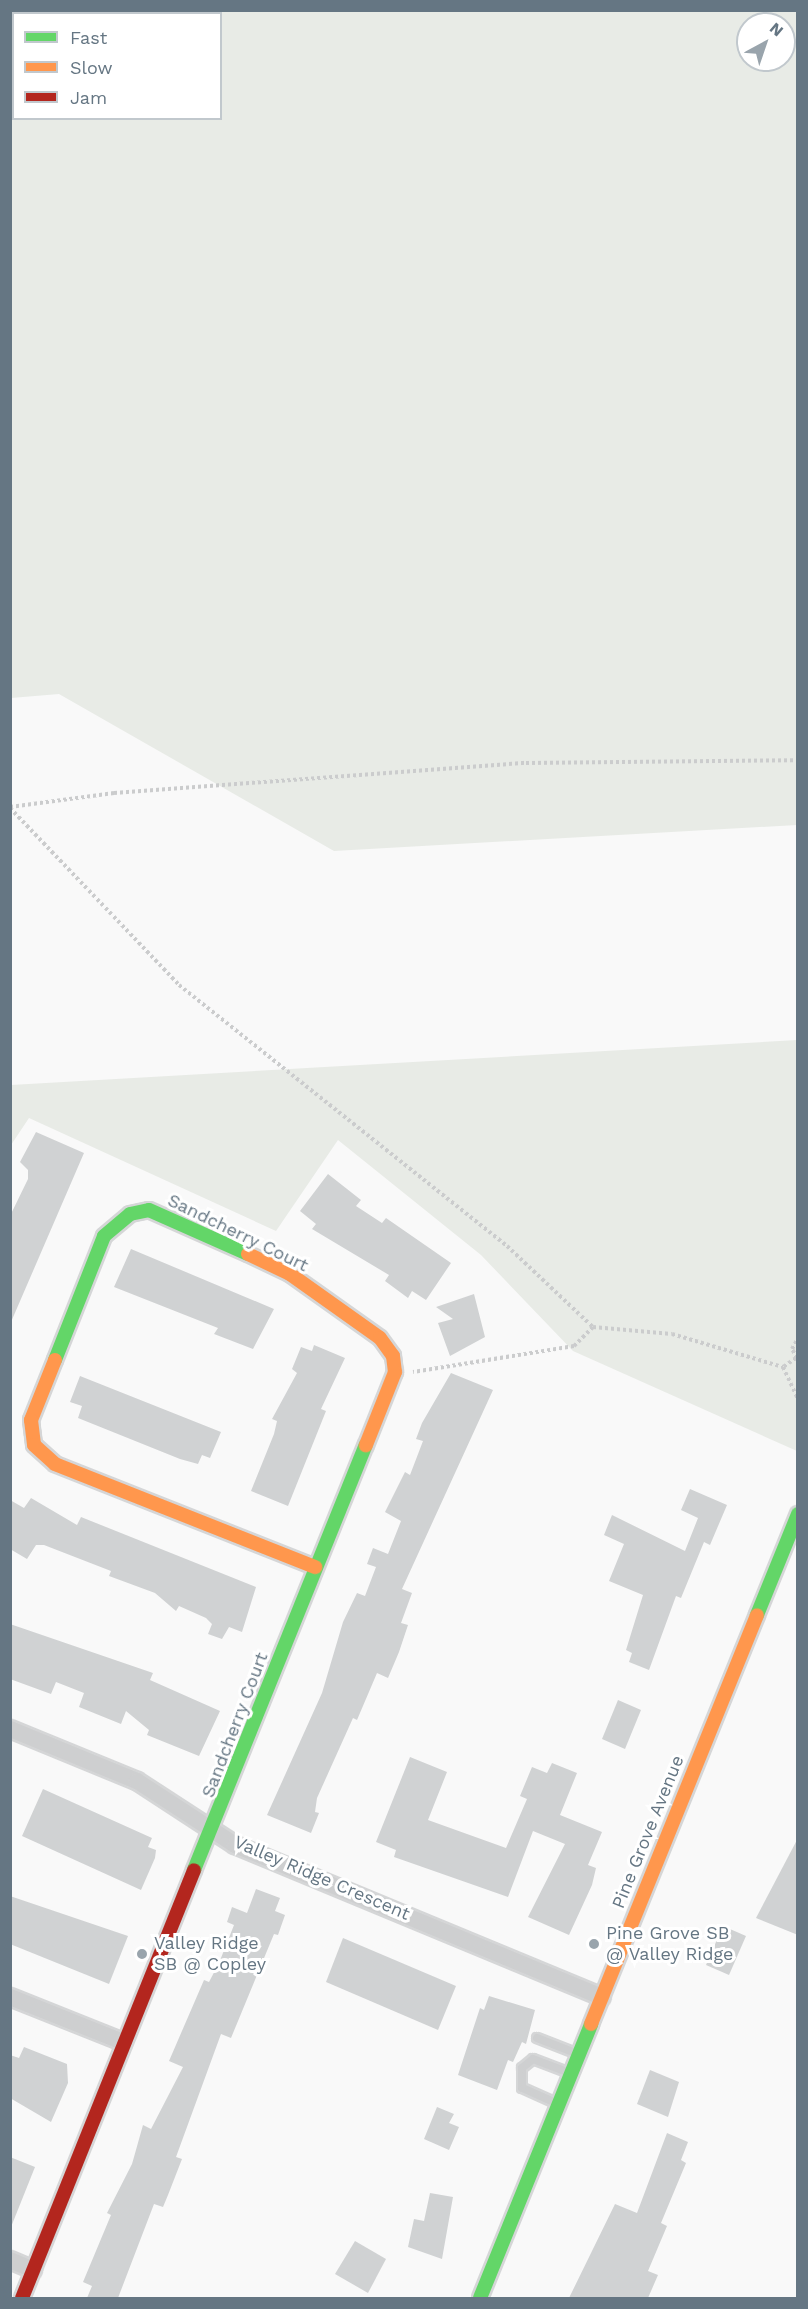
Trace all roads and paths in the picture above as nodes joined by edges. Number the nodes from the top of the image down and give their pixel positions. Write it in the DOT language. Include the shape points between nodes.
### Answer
graph roads {
  1 [pos="798,760"];
  2 [pos="10,808"];
  3 [pos="593,1327"];
  4 [pos="798,1338"];
  5 [pos="797,1358"];
  6 [pos="783,1367"];
  7 [pos="395,1372"];
  8 [pos="798,1399"];
  9 [pos="798,1514"];
  10 [pos="315,1567"];
  11 [pos="10,1730"];
  12 [pos="214,1828"];
  13 [pos="10,1997"];
  14 [pos="602,1997"];
  15 [pos="537,2038"];
  16 [pos="123,2042"];
  17 [pos="578,2054"];
  18 [pos="570,2073"];
  19 [pos="558,2104"];
  20 [pos="10,2260"];
  21 [pos="33,2270"];
  22 [pos="22,2298"];
  23 [pos="480,2298"];
  1 -- 2 [label="path" via="526,764 114,793"];
  2 -- 3 [label="path" via="179,985 507,1246"];
  3 -- 6 [label="path" via="672,1334"];
  3 -- 7 [label="path" via="574,1346"];
  4 -- 5 [label="path" via="792,1348"];
  5 -- 6 [label="path"];
  6 -- 8 [label="path"];
  7 -- 10 [label="street, Sandcherry Court"];
  7 -- 10 [label="street, Sandcherry Court" via="393,1356 380,1338 290,1274 179,1221 149,1210 130,1215 104,1236 31,1420 33,1445 55,1464"];
  9 -- 14 [label="street, Pine Grove Avenue"];
  10 -- 12 [label="street, Sandcherry Court"];
  11 -- 12 [label="street" via="137,1781"];
  12 -- 14 [label="street, Valley Ridge Crescent" via="235,1845"];
  12 -- 16 [label="street, Valley Ridge Crescent"];
  13 -- 16 [label="street"];
  14 -- 17 [label="street, Pine Grove Avenue"];
  15 -- 17 [label="lane"];
  16 -- 21 [label="street, Valley Ridge Crescent"];
  17 -- 18 [label="street, Pine Grove Avenue"];
  18 -- 19 [label="street, Pine Grove Avenue"];
  18 -- 19 [label="lane" via="533,2059 522,2068 522,2088"];
  19 -- 23 [label="street, Pine Grove Avenue"];
  20 -- 21 [label="street"];
  21 -- 22 [label="street, Valley Ridge Crescent"];
}
